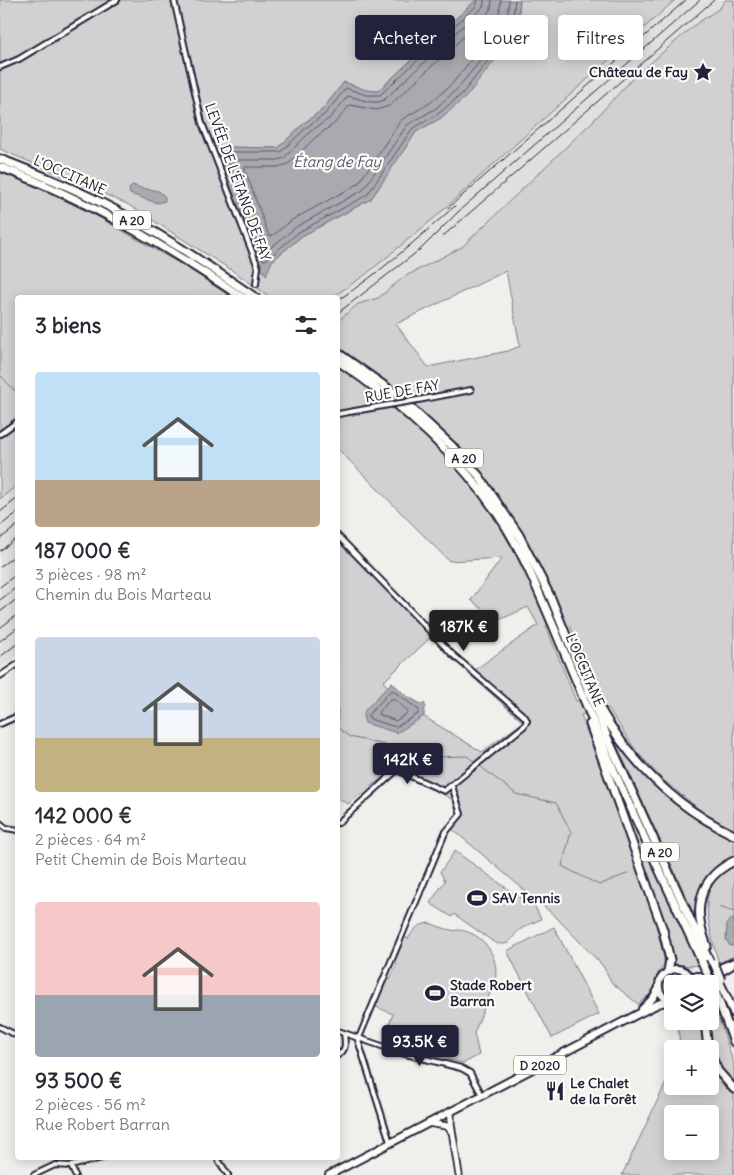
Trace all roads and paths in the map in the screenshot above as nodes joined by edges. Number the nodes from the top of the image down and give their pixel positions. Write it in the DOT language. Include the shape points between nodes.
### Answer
graph roads {
  1 [pos="117,0"];
  2 [pos="174,0"];
  3 [pos="0,68"];
  4 [pos="0,159"];
  5 [pos="0,167"];
  6 [pos="256,284"];
  7 [pos="238,295"];
  8 [pos="252,295"];
  9 [pos="340,354"];
  10 [pos="340,362"];
  11 [pos="471,390"];
  12 [pos="340,414"];
  13 [pos="15,423"];
  14 [pos="0,434"];
  15 [pos="340,538"];
  16 [pos="15,666"];
  17 [pos="0,676"];
  18 [pos="585,682"];
  19 [pos="585,702"];
  20 [pos="15,717"];
  21 [pos="0,724"];
  22 [pos="452,786"];
  23 [pos="340,821"];
  24 [pos="0,823"];
  25 [pos="15,830"];
  26 [pos="734,835"];
  27 [pos="734,862"];
  28 [pos="734,963"];
  29 [pos="713,964"];
  30 [pos="668,971"];
  31 [pos="689,975"];
  32 [pos="703,975"];
  33 [pos="716,975"];
  34 [pos="659,988"];
  35 [pos="664,997"];
  36 [pos="664,1003"];
  37 [pos="734,1013"];
  38 [pos="636,1015"];
  39 [pos="0,1027"];
  40 [pos="340,1032"];
  41 [pos="344,1033"];
  42 [pos="15,1034"];
  43 [pos="359,1038"];
  44 [pos="734,1042"];
  45 [pos="340,1054"];
  46 [pos="719,1072"];
  47 [pos="734,1089"];
  48 [pos="482,1095"];
  49 [pos="451,1111"];
  50 [pos="444,1115"];
  51 [pos="428,1124"];
  52 [pos="449,1125"];
  53 [pos="390,1142"];
  54 [pos="87,1160"];
  55 [pos="217,1160"];
  56 [pos="72,1166"];
  57 [pos="34,1175"];
  58 [pos="74,1175"];
  59 [pos="228,1175"];
  60 [pos="329,1175"];
  61 [pos="459,1175"];
  1 -- 3 [label="street"];
  2 -- 6 [label="street, LEVÉE DE L'ÉTANG DE FAY" via="202,123 258,267"];
  4 -- 8 [label="highway, L'OCCITANE / A 20" via="124,215 185,250"];
  5 -- 7 [label="highway, L'OCCITANE / A 20" via="54,188 122,222"];
  9 -- 18 [label="highway, L'OCCITANE / A 20" via="418,412 479,476 531,557"];
  10 -- 19 [label="highway, L'OCCITANE / A 20" via="412,417 459,464 489,502 536,583"];
  11 -- 12 [label="street, RUE DE FAY, bridge"];
  13 -- 14 [label="street"];
  15 -- 22 [label="street" via="452,654 526,718 524,726"];
  16 -- 17 [label="street"];
  18 -- 26 [label="highway" via="614,732 652,778 702,818"];
  18 -- 29 [label="highway, L'OCCITANE / A 20" via="612,748"];
  19 -- 30 [label="highway" via="587,717 663,930 670,960"];
  19 -- 44 [label="highway, L'OCCITANE / A 20, bridge" via="714,988"];
  20 -- 21 [label="street"];
  22 -- 23 [label="street" via="444,791 397,770"];
  22 -- 43 [label="street" via="461,814 445,833"];
  24 -- 25 [label="street"];
  27 -- 29 [label="highway" via="715,873 702,896 700,925"];
  28 -- 32 [label="main road"];
  28 -- 33 [label="main road"];
  29 -- 37 [label="highway, L'OCCITANE / A 20, bridge"];
  30 -- 31 [label="main road" via="678,969"];
  30 -- 34 [label="main road" via="661,978"];
  34 -- 35 [label="main road"];
  34 -- 38 [label="main road, D 2020" via="654,998"];
  36 -- 38 [label="main road, D 2020"];
  38 -- 48 [label="main road, D 2020"];
  39 -- 42 [label="street"];
  40 -- 41 [label="street"];
  41 -- 43 [label="street"];
  41 -- 45 [label="street" via="345,1046"];
  43 -- 48 [label="street" via="461,1068 470,1073"];
  43 -- 53 [label="street"];
  46 -- 47 [label="highway"];
  48 -- 49 [label="main road, D 2020"];
  49 -- 50 [label="main road, D 2020"];
  49 -- 52 [label="street"];
  50 -- 51 [label="main road, D 2020"];
  50 -- 52 [label="street"];
  51 -- 52 [label="street"];
  51 -- 53 [label="main road, D 2020"];
  52 -- 61 [label="street"];
  53 -- 60 [label="main road, D 2020"];
  54 -- 56 [label="street"];
  55 -- 59 [label="street"];
  56 -- 57 [label="street" via="55,1165"];
  56 -- 58 [label="street"];
}
